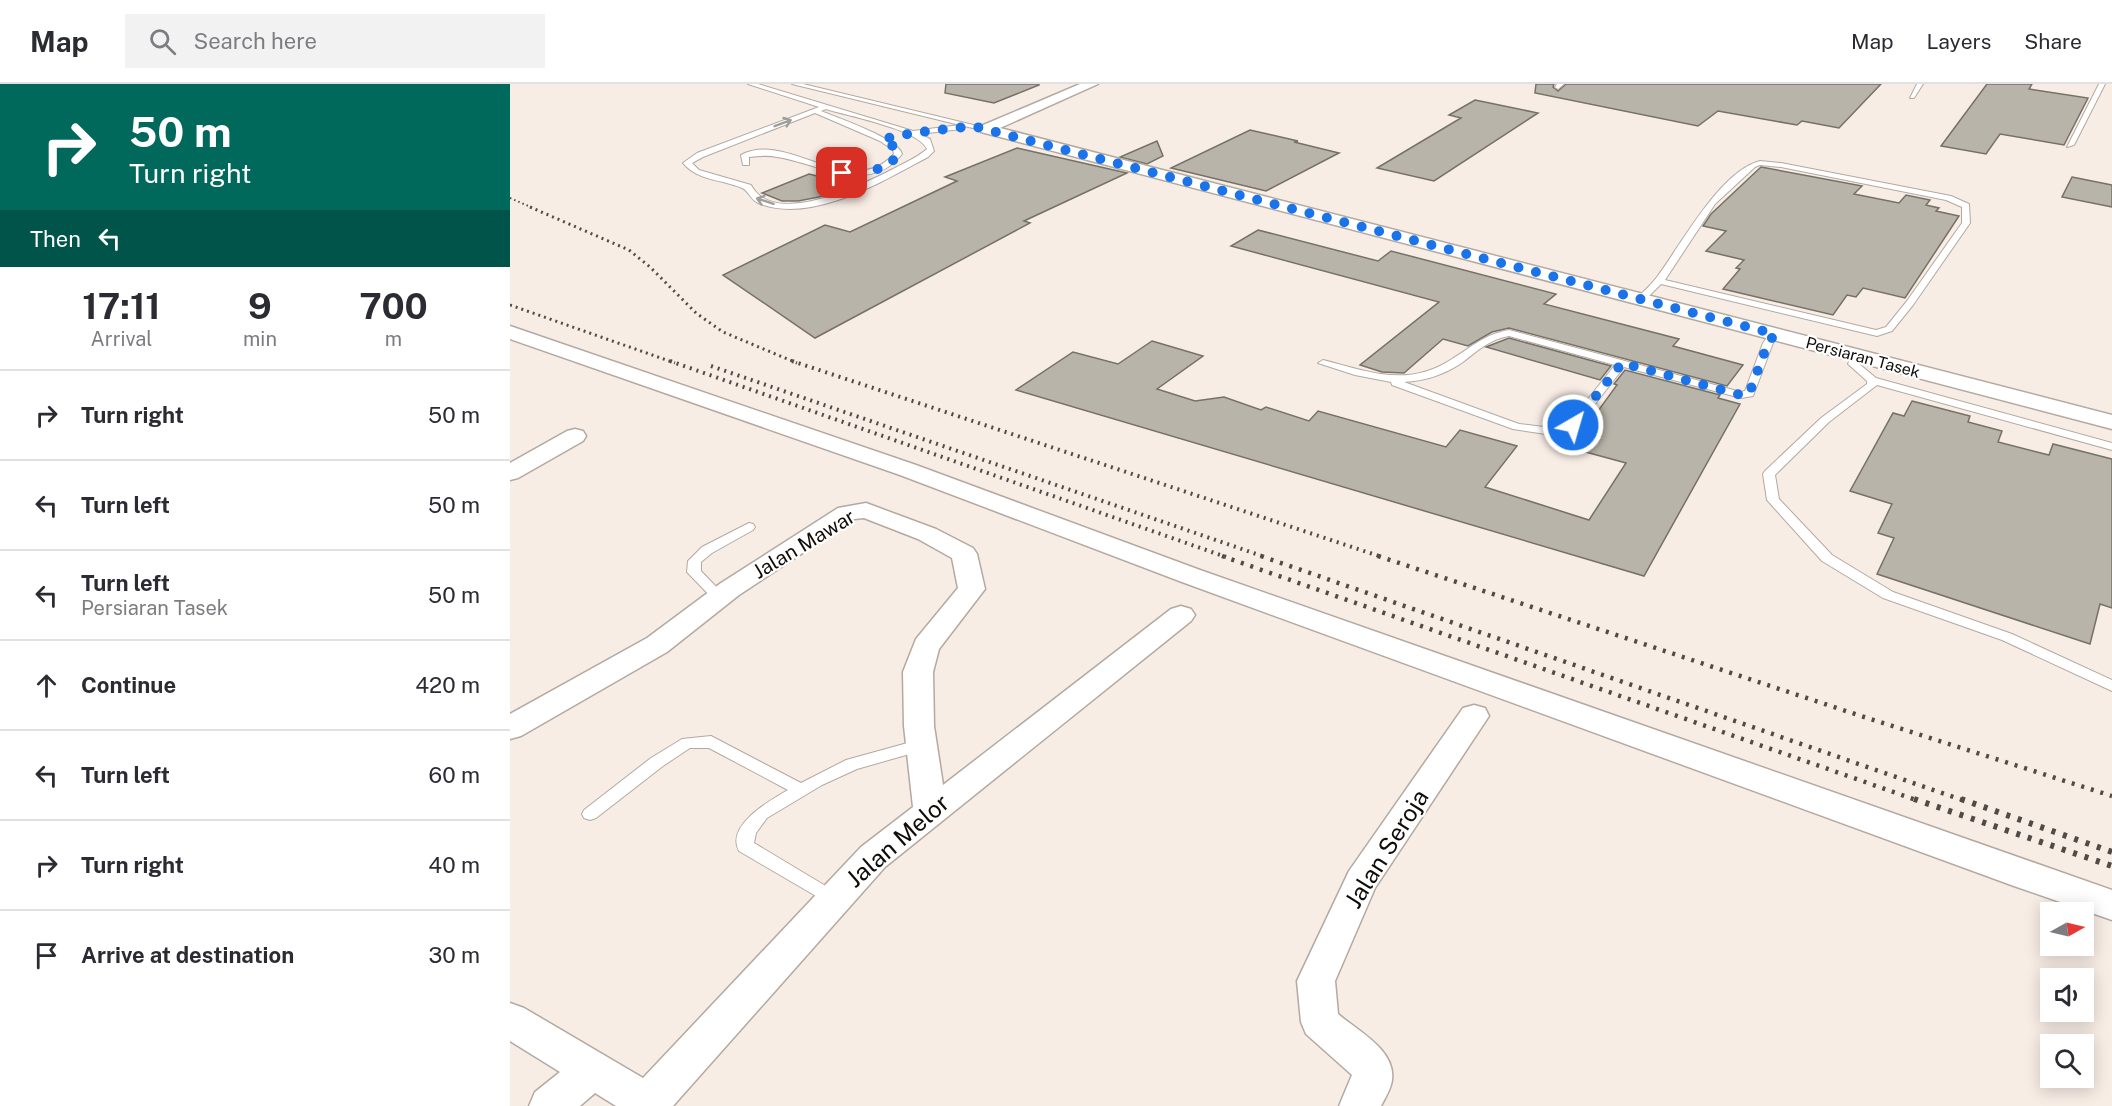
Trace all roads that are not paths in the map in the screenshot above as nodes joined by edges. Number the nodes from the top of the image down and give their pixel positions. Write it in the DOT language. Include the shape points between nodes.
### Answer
graph roads {
  1 [pos="751,84"];
  2 [pos="795,84"];
  3 [pos="1091,84"];
  4 [pos="1920,84"];
  5 [pos="2102,84"];
  6 [pos="1912,97"];
  7 [pos="825,107"];
  8 [pos="816,111"];
  9 [pos="879,122"];
  10 [pos="853,128"];
  11 [pos="980,128"];
  12 [pos="913,133"];
  13 [pos="883,139"];
  14 [pos="2070,145"];
  15 [pos="892,162"];
  16 [pos="746,163"];
  17 [pos="908,164"];
  18 [pos="1659,281"];
  19 [pos="1641,299"];
  20 [pos="510,332"];
  21 [pos="1775,334"];
  22 [pos="1857,355"];
  23 [pos="1323,363"];
  24 [pos="1622,363"];
  25 [pos="1387,380"];
  26 [pos="1872,380"];
  27 [pos="2112,422"];
  28 [pos="576,436"];
  29 [pos="2112,447"];
  30 [pos="510,473"];
  31 [pos="749,527"];
  32 [pos="719,597"];
  33 [pos="1181,615"];
  34 [pos="2112,686"];
  35 [pos="1474,716"];
  36 [pos="510,728"];
  37 [pos="922,745"];
  38 [pos="801,789"];
  39 [pos="930,811"];
  40 [pos="590,814"];
  41 [pos="833,899"];
  42 [pos="2112,904"];
  43 [pos="510,1020"];
  44 [pos="593,1070"];
  45 [pos="650,1104"];
  46 [pos="549,1106"];
  47 [pos="1359,1106"];
  1 -- 7 [label="lane"];
  2 -- 11 [label="lane"];
  3 -- 11 [label="street"];
  4 -- 6 [label="lane"];
  5 -- 14 [label="lane"];
  7 -- 8 [label="lane"];
  7 -- 9 [label="lane"];
  8 -- 10 [label="lane"];
  17 -- 8 [label="lane, one-way" via="837,198 786,206 762,202 753,197 748,187 696,172 687,163 700,154"];
  9 -- 10 [label="lane"];
  9 -- 12 [label="lane"];
  10 -- 13 [label="lane"];
  11 -- 12 [label="lane"];
  11 -- 19 [label="street, Persiaran Tasek"];
  12 -- 13 [label="lane"];
  12 -- 17 [label="lane" via="927,141 931,149"];
  13 -- 15 [label="lane" via="897,149"];
  15 -- 16 [label="lane" via="855,175 764,152 747,155"];
  15 -- 17 [label="lane"];
  18 -- 18 [label="lane" via="1712,202 1752,165 1760,163 1948,198 1966,206 1966,223 1889,329 1877,333"];
  18 -- 19 [label="lane"];
  19 -- 21 [label="street, Persiaran Tasek"];
  20 -- 42 [label="street" via="908,470 1236,592"];
  21 -- 22 [label="street, Persiaran Tasek"];
  21 -- 24 [label="lane" via="1749,394"];
  22 -- 26 [label="lane" via="1853,364"];
  22 -- 27 [label="street, Persiaran Tasek"];
  23 -- 25 [label="lane"];
  24 -- 25 [label="lane" via="1509,333 1495,334 1444,369 1409,380"];
  24 -- 25 [label="lane" via="1573,425 1553,432 1516,427"];
  26 -- 29 [label="lane"];
  26 -- 34 [label="lane" via="1872,386 1825,420 1769,474 1773,500 1827,558 1888,595 2007,637"];
  28 -- 30 [label="street"];
  31 -- 32 [label="lane" via="695,561 694,572"];
  32 -- 36 [label="street, Jalan Mawar" via="657,645"];
  32 -- 37 [label="street, Jalan Mawar" via="847,513 858,510 927,534 964,554 972,589 926,646 918,672"];
  33 -- 39 [label="street, Jalan Melor"];
  35 -- 47 [label="street, Jalan Seroja" via="1361,881 1316,981 1320,1022 1372,1067 1372,1082"];
  37 -- 38 [label="lane" via="852,764"];
  37 -- 39 [label="street, Jalan Mawar"];
  38 -- 40 [label="lane" via="711,742 687,743"];
  38 -- 41 [label="lane" via="761,814 748,831 745,846"];
  39 -- 41 [label="street, Jalan Melor" via="873,856"];
  41 -- 45 [label="street, Jalan Melor"];
  43 -- 44 [label="street"];
  44 -- 45 [label="street"];
  44 -- 46 [label="street"];
}
